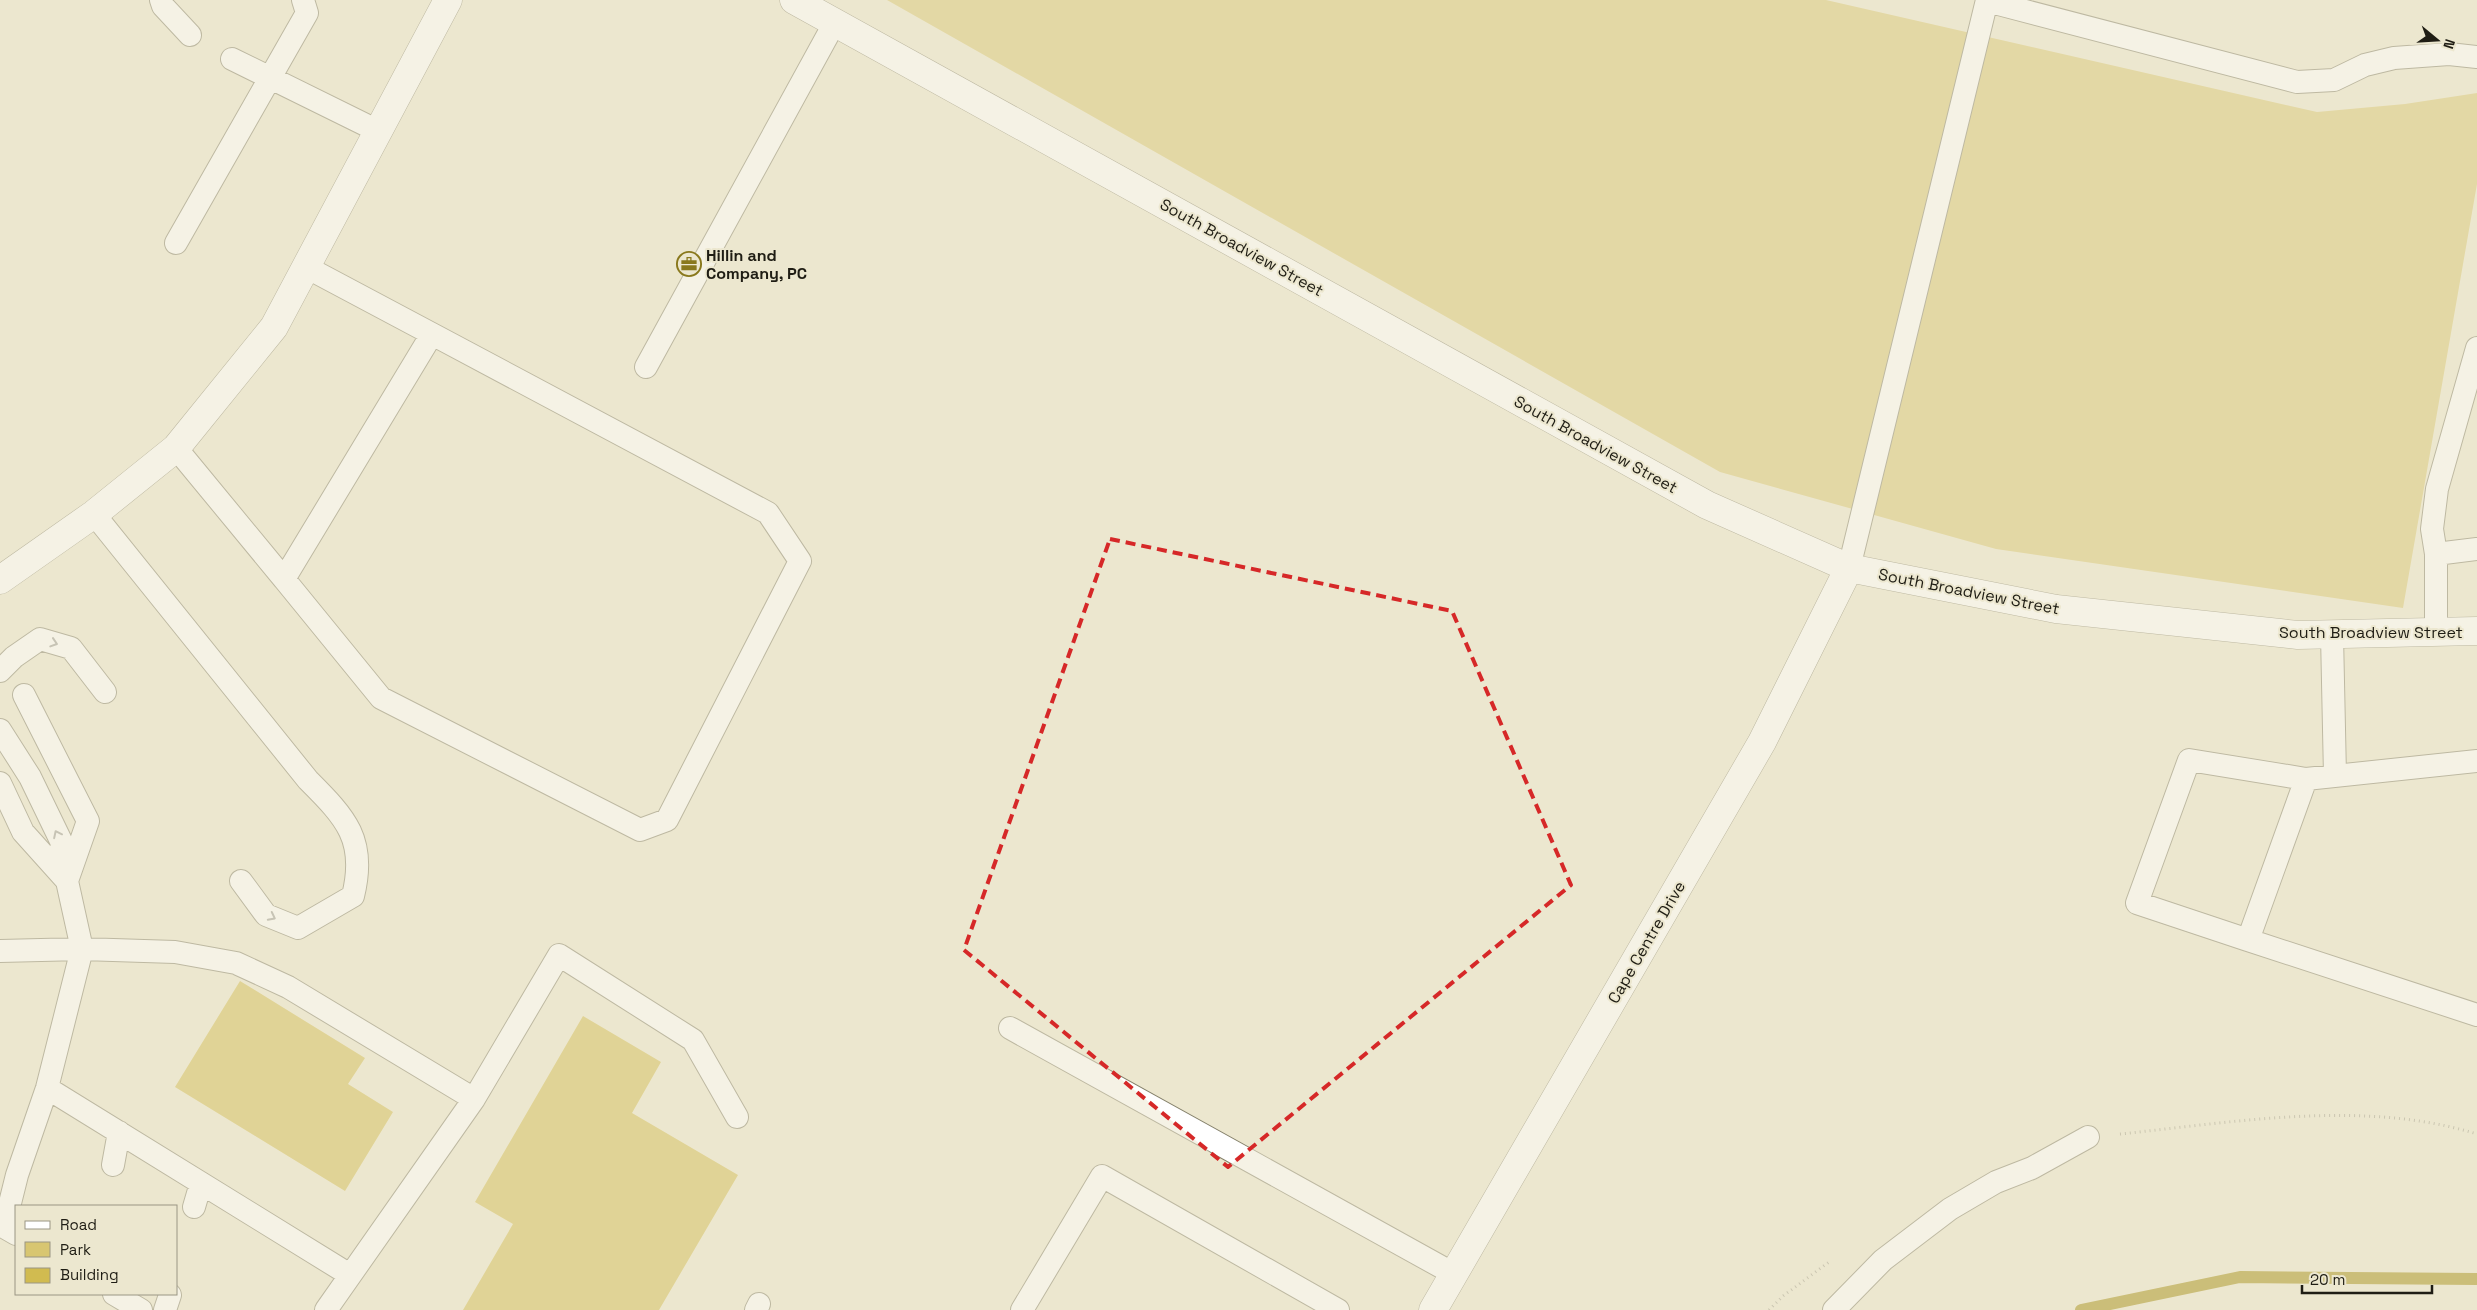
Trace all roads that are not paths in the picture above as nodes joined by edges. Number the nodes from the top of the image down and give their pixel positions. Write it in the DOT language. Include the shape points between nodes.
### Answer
graph roads {
  1 [pos="160,0"];
  2 [pos="303,0"];
  3 [pos="448,0"];
  4 [pos="794,0"];
  5 [pos="1987,0"];
  6 [pos="835,22"];
  7 [pos="190,35"];
  8 [pos="2477,57"];
  9 [pos="232,59"];
  10 [pos="270,77"];
  11 [pos="378,131"];
  12 [pos="176,243"];
  13 [pos="306,267"];
  14 [pos="432,334"];
  15 [pos="2477,348"];
  16 [pos="646,367"];
  17 [pos="176,448"];
  18 [pos="94,514"];
  19 [pos="2477,549"];
  20 [pos="2436,554"];
  21 [pos="1849,568"];
  22 [pos="284,579"];
  23 [pos="0,580"];
  24 [pos="2477,631"];
  25 [pos="2436,632"];
  26 [pos="2332,635"];
  27 [pos="0,671"];
  28 [pos="105,692"];
  29 [pos="24,695"];
  30 [pos="0,730"];
  31 [pos="2477,761"];
  32 [pos="2335,776"];
  33 [pos="2306,779"];
  34 [pos="0,783"];
  35 [pos="67,881"];
  36 [pos="241,881"];
  37 [pos="2248,940"];
  38 [pos="82,949"];
  39 [pos="0,951"];
  40 [pos="2477,1015"];
  41 [pos="1010,1028"];
  42 [pos="46,1088"];
  43 [pos="474,1099"];
  44 [pos="737,1116"];
  45 [pos="120,1132"];
  46 [pos="2088,1137"];
  47 [pos="113,1165"];
  48 [pos="201,1183"];
  49 [pos="194,1207"];
  50 [pos="15,1233"];
  51 [pos="1454,1274"];
  52 [pos="350,1276"];
  53 [pos="116,1295"];
  54 [pos="1327,1307"];
  55 [pos="141,1310"];
  56 [pos="326,1310"];
  57 [pos="1022,1310"];
  58 [pos="1433,1310"];
  59 [pos="1834,1310"];
  1 -- 7 [label="lane"];
  2 -- 10 [label="lane" via="308,13"];
  3 -- 11 [label="street"];
  4 -- 6 [label="street, South Broadview Street"];
  5 -- 8 [label="lane" via="2297,82 2334,80 2364,65 2394,58 2449,54"];
  5 -- 21 [label="lane"];
  6 -- 16 [label="lane"];
  6 -- 21 [label="street, South Broadview Street" via="1707,505"];
  9 -- 10 [label="lane"];
  10 -- 11 [label="lane"];
  10 -- 12 [label="lane"];
  11 -- 13 [label="street"];
  13 -- 14 [label="lane"];
  13 -- 17 [label="street" via="274,327"];
  14 -- 22 [label="lane"];
  14 -- 22 [label="lane" via="768,513 800,561 667,820 640,830 381,698"];
  15 -- 20 [label="lane" via="2437,489 2432,529"];
  17 -- 18 [label="street"];
  17 -- 22 [label="lane"];
  18 -- 23 [label="street"];
  36 -- 18 [label="lane, one-way" via="266,915 298,928 353,896 358,877 358,856 351,830"];
  19 -- 20 [label="lane"];
  20 -- 25 [label="lane"];
  21 -- 26 [label="street, South Broadview Street" via="2056,609 2298,635"];
  21 -- 51 [label="street, Cape Centre Drive" via="1762,742"];
  24 -- 25 [label="street, South Broadview Street"];
  25 -- 26 [label="street, South Broadview Street"];
  26 -- 32 [label="lane"];
  27 -- 28 [label="lane, one-way" via="40,638 70,648"];
  29 -- 35 [label="lane" via="88,820"];
  35 -- 30 [label="lane, one-way" via="61,841 30,777"];
  31 -- 32 [label="lane"];
  32 -- 33 [label="lane"];
  33 -- 37 [label="lane"];
  33 -- 37 [label="lane" via="2189,760 2166,822 2137,903"];
  34 -- 35 [label="lane" via="23,832"];
  35 -- 38 [label="lane"];
  37 -- 40 [label="lane"];
  38 -- 39 [label="lane"];
  38 -- 42 [label="lane"];
  38 -- 43 [label="lane" via="175,952 236,963 288,987"];
  41 -- 51 [label="lane"];
  42 -- 45 [label="lane"];
  42 -- 50 [label="lane" via="17,1175 4,1227"];
  43 -- 44 [label="lane" via="559,955 693,1040"];
  43 -- 52 [label="lane"];
  45 -- 47 [label="lane"];
  45 -- 48 [label="lane"];
  46 -- 59 [label="lane" via="2032,1168 1996,1182 1950,1209 1883,1260"];
  48 -- 49 [label="lane"];
  48 -- 52 [label="lane"];
  51 -- 58 [label="street, Cape Centre Drive"];
  52 -- 56 [label="lane"];
  53 -- 55 [label="lane"];
  54 -- 57 [label="lane" via="1102,1176"];
}
